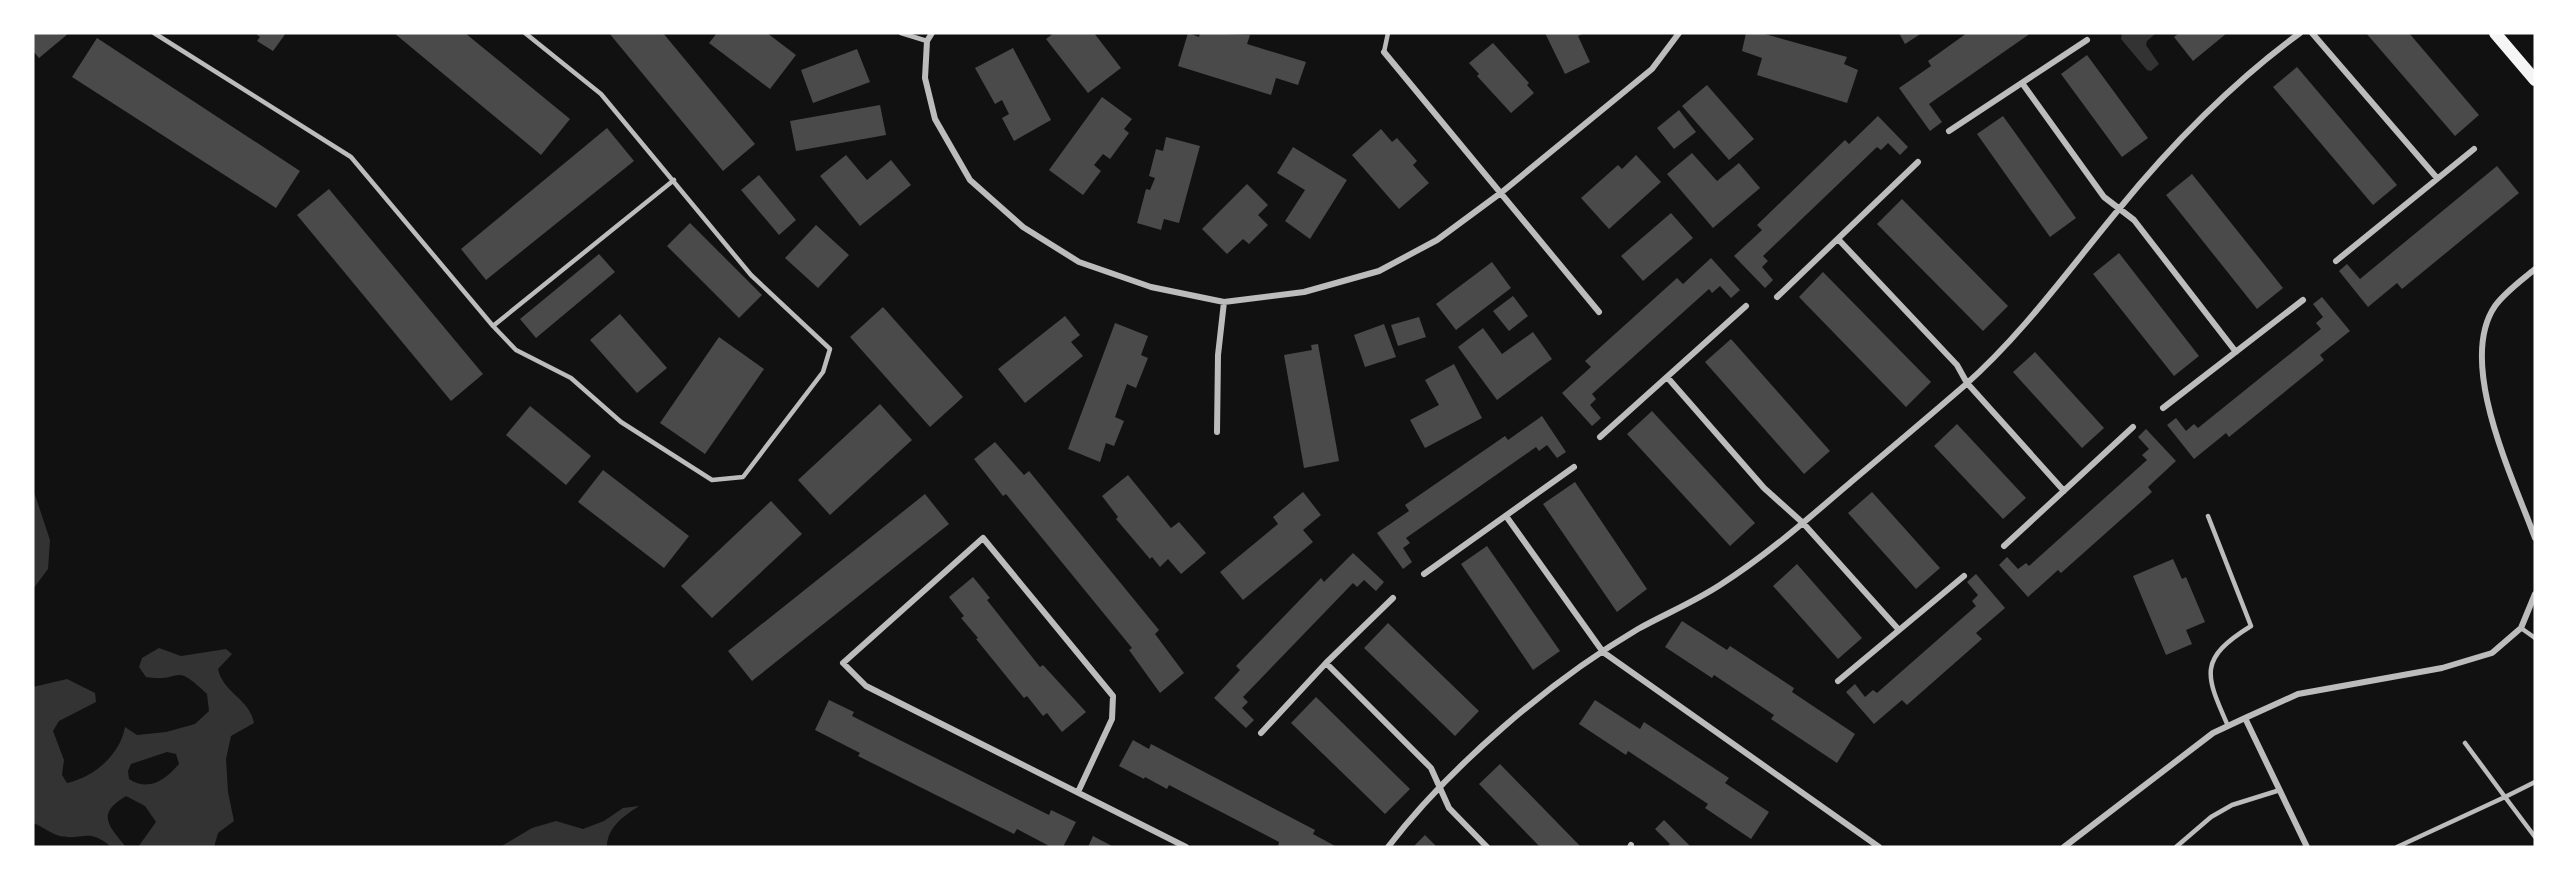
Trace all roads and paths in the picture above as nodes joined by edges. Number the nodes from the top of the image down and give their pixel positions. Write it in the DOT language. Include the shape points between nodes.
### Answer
graph roads {
  1 [pos="154,33"];
  2 [pos="525,33"];
  3 [pos="901,33"];
  4 [pos="932,33"];
  5 [pos="1388,33"];
  6 [pos="1678,33"];
  7 [pos="2300,33"];
  8 [pos="2312,33"];
  9 [pos="2495,33"];
  10 [pos="2087,40"];
  11 [pos="927,41"];
  12 [pos="1384,52"];
  13 [pos="2535,80"];
  14 [pos="2022,83"];
  15 [pos="1949,131"];
  16 [pos="2474,149"];
  17 [pos="1918,162"];
  18 [pos="2438,178"];
  19 [pos="674,180"];
  20 [pos="1502,192"];
  21 [pos="2119,208"];
  22 [pos="1838,239"];
  23 [pos="2336,261"];
  24 [pos="2535,269"];
  25 [pos="1777,297"];
  26 [pos="2303,300"];
  27 [pos="1224,302"];
  28 [pos="1746,306"];
  29 [pos="1599,312"];
  30 [pos="493,326"];
  31 [pos="2236,351"];
  32 [pos="1667,377"];
  33 [pos="1967,383"];
  34 [pos="2163,408"];
  35 [pos="2133,428"];
  36 [pos="1217,432"];
  37 [pos="1600,437"];
  38 [pos="1574,467"];
  39 [pos="2064,491"];
  40 [pos="1506,516"];
  41 [pos="2208,516"];
  42 [pos="1803,522"];
  43 [pos="2535,538"];
  44 [pos="2004,546"];
  45 [pos="1424,574"];
  46 [pos="1964,576"];
  47 [pos="2535,594"];
  48 [pos="1393,598"];
  49 [pos="2521,628"];
  50 [pos="1899,630"];
  51 [pos="2535,638"];
  52 [pos="1603,652"];
  53 [pos="1326,663"];
  54 [pos="1838,681"];
  55 [pos="2245,718"];
  56 [pos="2228,726"];
  57 [pos="1261,733"];
  58 [pos="2465,743"];
  59 [pos="2535,782"];
  60 [pos="1438,789"];
  61 [pos="2280,790"];
  62 [pos="1078,792"];
  63 [pos="2505,797"];
  64 [pos="2535,837"];
  65 [pos="1186,847"];
  66 [pos="1388,847"];
  67 [pos="1487,847"];
  68 [pos="1879,847"];
  69 [pos="2064,847"];
  70 [pos="2176,847"];
  71 [pos="2307,847"];
  72 [pos="2397,847"];
  1 -- 30 [label="lane" via="351,157"];
  2 -- 19 [label="lane" via="602,94"];
  3 -- 11 [label="lane"];
  4 -- 11 [label="street"];
  5 -- 12 [label="lane"];
  6 -- 20 [label="street" via="1652,69"];
  7 -- 21 [label="street" via="2182,137"];
  8 -- 18 [label="street"];
  9 -- 13 [label="main road"];
  10 -- 14 [label="street"];
  11 -- 27 [label="street" via="925,78 934,119 970,180 1023,227 1079,262 1151,287"];
  12 -- 20 [label="street"];
  14 -- 15 [label="street"];
  14 -- 21 [label="street" via="2104,197"];
  16 -- 18 [label="street"];
  17 -- 22 [label="street"];
  18 -- 23 [label="street"];
  19 -- 30 [label="lane"];
  19 -- 30 [label="lane" via="751,274 830,349 823,372 743,477 712,480 621,422 571,378 516,350"];
  20 -- 27 [label="street" via="1437,240 1380,271 1304,292"];
  20 -- 29 [label="street"];
  21 -- 31 [label="street" via="2134,219"];
  21 -- 33 [label="street" via="2007,344"];
  22 -- 25 [label="street"];
  22 -- 33 [label="street" via="1957,364"];
  24 -- 43 [label="street" via="2494,307 2481,343 2485,399"];
  26 -- 31 [label="street"];
  27 -- 36 [label="street" via="1218,356"];
  28 -- 32 [label="street"];
  31 -- 34 [label="street"];
  32 -- 37 [label="street"];
  32 -- 42 [label="street" via="1764,488"];
  33 -- 39 [label="street"];
  33 -- 42 [label="street"];
  35 -- 39 [label="street"];
  38 -- 40 [label="street"];
  39 -- 44 [label="street"];
  40 -- 45 [label="street"];
  40 -- 52 [label="street"];
  41 -- 56 [label="lane" via="2251,626 2225,642 2212,661 2210,685"];
  42 -- 50 [label="street"];
  42 -- 52 [label="street" via="1718,586"];
  46 -- 50 [label="street"];
  47 -- 49 [label="street"];
  48 -- 53 [label="street"];
  49 -- 51 [label="lane"];
  49 -- 55 [label="street" via="2492,653 2442,668 2298,694"];
  50 -- 54 [label="street"];
  52 -- 60 [label="street" via="1529,706"];
  52 -- 68 [label="street"];
  53 -- 57 [label="street"];
  53 -- 60 [label="street" via="1431,768"];
  55 -- 56 [label="street"];
  55 -- 61 [label="street"];
  56 -- 69 [label="street" via="2213,733"];
  58 -- 63 [label="lane"];
  59 -- 63 [label="lane"];
  60 -- 66 [label="street"];
  60 -- 67 [label="street" via="1449,808"];
  61 -- 70 [label="lane" via="2211,816"];
  61 -- 71 [label="street"];
  62 -- 62 [label="street" via="866,686 843,663 983,538 1113,696 1112,719"];
  62 -- 65 [label="street"];
  63 -- 64 [label="lane"];
  63 -- 72 [label="lane"];
}
